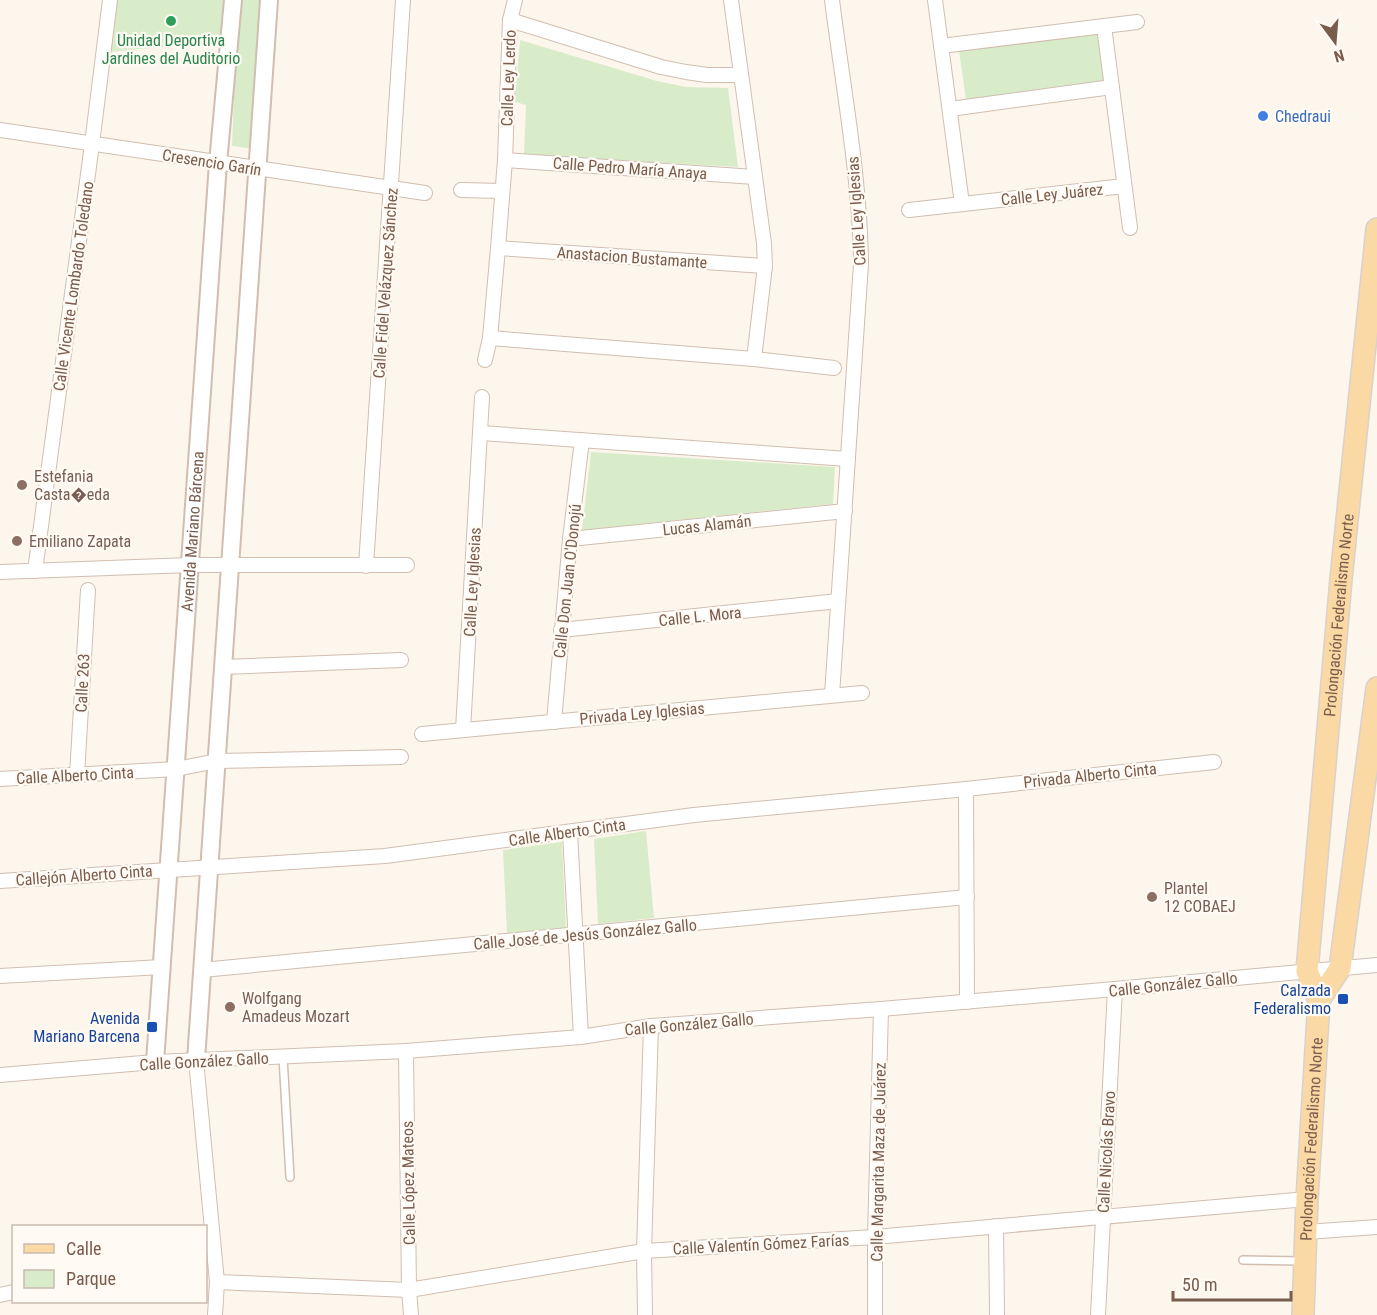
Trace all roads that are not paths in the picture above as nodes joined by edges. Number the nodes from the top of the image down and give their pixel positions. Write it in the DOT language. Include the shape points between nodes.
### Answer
graph roads {
  1 [pos="110,0"];
  2 [pos="233,0"];
  3 [pos="269,0"];
  4 [pos="404,0"];
  5 [pos="515,0"];
  6 [pos="731,0"];
  7 [pos="832,0"];
  8 [pos="935,0"];
  9 [pos="510,20"];
  10 [pos="1137,22"];
  11 [pos="1104,26"];
  12 [pos="941,46"];
  13 [pos="741,75"];
  14 [pos="1112,87"];
  15 [pos="950,109"];
  16 [pos="0,130"];
  17 [pos="92,144"];
  18 [pos="505,160"];
  19 [pos="218,163"];
  20 [pos="258,169"];
  21 [pos="755,177"];
  22 [pos="1124,186"];
  23 [pos="391,188"];
  24 [pos="462,190"];
  25 [pos="501,191"];
  26 [pos="425,194"];
  27 [pos="962,204"];
  28 [pos="909,210"];
  29 [pos="1130,228"];
  30 [pos="1377,229"];
  31 [pos="498,248"];
  32 [pos="765,266"];
  33 [pos="490,338"];
  34 [pos="754,359"];
  35 [pos="485,360"];
  36 [pos="834,368"];
  37 [pos="482,397"];
  38 [pos="481,433"];
  39 [pos="582,440"];
  40 [pos="848,459"];
  41 [pos="844,511"];
  42 [pos="570,539"];
  43 [pos="190,565"];
  44 [pos="230,565"];
  45 [pos="407,565"];
  46 [pos="366,566"];
  47 [pos="35,571"];
  48 [pos="0,572"];
  49 [pos="88,590"];
  50 [pos="838,601"];
  51 [pos="561,630"];
  52 [pos="401,660"];
  53 [pos="223,667"];
  54 [pos="1377,688"];
  55 [pos="862,693"];
  56 [pos="832,695"];
  57 [pos="554,722"];
  58 [pos="463,730"];
  59 [pos="422,734"];
  60 [pos="401,758"];
  61 [pos="217,761"];
  62 [pos="1214,762"];
  63 [pos="176,769"];
  64 [pos="76,775"];
  65 [pos="0,779"];
  66 [pos="966,789"];
  67 [pos="570,831"];
  68 [pos="209,867"];
  69 [pos="169,870"];
  70 [pos="0,880"];
  71 [pos="967,897"];
  72 [pos="575,935"];
  73 [pos="1377,965"];
  74 [pos="162,967"];
  75 [pos="1340,968"];
  76 [pos="202,970"];
  77 [pos="1307,970"];
  78 [pos="0,976"];
  79 [pos="1115,989"];
  80 [pos="1319,1000"];
  81 [pos="967,1002"];
  82 [pos="881,1009"];
  83 [pos="651,1026"];
  84 [pos="581,1037"];
  85 [pos="406,1051"];
  86 [pos="283,1057"];
  87 [pos="196,1060"];
  88 [pos="155,1062"];
  89 [pos="0,1075"];
  90 [pos="291,1177"];
  91 [pos="1307,1199"];
  92 [pos="1102,1217"];
  93 [pos="996,1226"];
  94 [pos="1377,1227"];
  95 [pos="1306,1232"];
  96 [pos="875,1237"];
  97 [pos="644,1251"];
  98 [pos="1243,1260"];
  99 [pos="1305,1261"];
  100 [pos="217,1282"];
  101 [pos="409,1290"];
  102 [pos="215,1315"];
  103 [pos="411,1315"];
  104 [pos="645,1315"];
  105 [pos="875,1315"];
  106 [pos="998,1315"];
  107 [pos="1098,1315"];
  108 [pos="1303,1315"];
  1 -- 17 [label="street, Calle Vicente Lombardo Toledano"];
  2 -- 19 [label="street, Avenida Mariano Bárcena"];
  3 -- 20 [label="street"];
  4 -- 23 [label="street, Calle Fidel Velázquez Sánchez"];
  5 -- 9 [label="street"];
  6 -- 13 [label="street"];
  7 -- 40 [label="street, Calle Ley Iglesias" via="860,225"];
  8 -- 12 [label="street"];
  9 -- 13 [label="street, Calle Ley Lerdo" via="661,67 707,75"];
  9 -- 18 [label="street, Calle Ley Lerdo"];
  10 -- 11 [label="street"];
  11 -- 12 [label="street"];
  11 -- 14 [label="street, Calle Ley Juárez"];
  12 -- 15 [label="street"];
  13 -- 21 [label="street"];
  14 -- 15 [label="street"];
  14 -- 22 [label="street, Calle Ley Juárez"];
  15 -- 27 [label="street"];
  16 -- 17 [label="street, Cresencio Garín"];
  17 -- 19 [label="street, Cresencio Garín"];
  17 -- 47 [label="street, Calle Vicente Lombardo Toledano"];
  18 -- 21 [label="street, Calle Pedro María Anaya"];
  18 -- 25 [label="street, Calle Ley Lerdo"];
  19 -- 20 [label="street, Cresencio Garín"];
  19 -- 43 [label="street, Avenida Mariano Bárcena"];
  20 -- 23 [label="street, Cresencio Garín"];
  20 -- 44 [label="street"];
  21 -- 32 [label="street"];
  22 -- 27 [label="street, Calle Ley Juárez"];
  22 -- 29 [label="street"];
  23 -- 26 [label="street, Cresencio Garín"];
  23 -- 46 [label="street, Calle Fidel Velázquez Sánchez"];
  24 -- 25 [label="street"];
  25 -- 31 [label="street, Calle Ley Lerdo"];
  27 -- 28 [label="street, Calle Ley Juárez"];
  30 -- 77 [label="main road, Prolongación Federalismo Norte"];
  31 -- 32 [label="street, Anastacion Bustamante"];
  31 -- 33 [label="street, Calle Ley Lerdo"];
  32 -- 34 [label="street"];
  33 -- 34 [label="street"];
  33 -- 35 [label="street, Calle Ley Lerdo"];
  34 -- 36 [label="street"];
  37 -- 38 [label="street, Calle Ley Iglesias"];
  38 -- 39 [label="street"];
  38 -- 58 [label="street, Calle Ley Iglesias"];
  39 -- 40 [label="street"];
  39 -- 42 [label="street, Calle Don Juan O'Donojú"];
  40 -- 41 [label="street, Calle Ley Iglesias"];
  41 -- 42 [label="street, Lucas Alamán"];
  41 -- 50 [label="street, Calle Ley Iglesias"];
  42 -- 51 [label="street, Calle Don Juan O'Donojú"];
  43 -- 44 [label="street"];
  43 -- 47 [label="street"];
  43 -- 63 [label="street, Avenida Mariano Bárcena"];
  44 -- 46 [label="street"];
  44 -- 53 [label="street"];
  45 -- 46 [label="street"];
  47 -- 48 [label="street"];
  49 -- 64 [label="street, Calle 263"];
  50 -- 51 [label="street, Calle L. Mora"];
  50 -- 56 [label="street, Calle Ley Iglesias"];
  51 -- 57 [label="street, Calle Don Juan O'Donojú"];
  52 -- 53 [label="street"];
  53 -- 61 [label="street"];
  54 -- 75 [label="main road, Prolongación Federalismo Norte"];
  55 -- 56 [label="street, Privada Ley Iglesias"];
  56 -- 57 [label="street, Privada Ley Iglesias"];
  57 -- 58 [label="street, Privada Ley Iglesias"];
  58 -- 59 [label="street, Privada Ley Iglesias"];
  60 -- 61 [label="street, Calle Alberto Cinta"];
  61 -- 63 [label="street, Calle Alberto Cinta"];
  61 -- 68 [label="street"];
  62 -- 66 [label="street, Privada Alberto Cinta"];
  63 -- 64 [label="street, Calle Alberto Cinta"];
  63 -- 69 [label="street, Avenida Mariano Bárcena"];
  64 -- 65 [label="street, Calle Alberto Cinta"];
  66 -- 67 [label="street, Calle Alberto Cinta"];
  66 -- 71 [label="street"];
  67 -- 68 [label="street, Calle Alberto Cinta" via="385,856"];
  67 -- 72 [label="street"];
  68 -- 69 [label="street, Calle Alberto Cinta"];
  68 -- 76 [label="street"];
  69 -- 70 [label="street, Callejón Alberto Cinta"];
  69 -- 74 [label="street, Avenida Mariano Bárcena"];
  71 -- 72 [label="street, Calle José de Jesús González Gallo"];
  71 -- 81 [label="street"];
  72 -- 76 [label="street, Calle José de Jesús González Gallo"];
  72 -- 84 [label="street"];
  73 -- 75 [label="street, Calle González Gallo"];
  74 -- 78 [label="street"];
  74 -- 88 [label="street, Avenida Mariano Bárcena"];
  75 -- 77 [label="street, Calle González Gallo"];
  75 -- 80 [label="main road, Prolongación Federalismo Norte"];
  76 -- 87 [label="street"];
  77 -- 79 [label="street, Calle González Gallo"];
  77 -- 80 [label="main road, Prolongación Federalismo Norte"];
  79 -- 81 [label="street, Calle González Gallo"];
  79 -- 92 [label="street, Calle Nicolás Bravo"];
  80 -- 91 [label="main road, Prolongación Federalismo Norte"];
  81 -- 82 [label="street, Calle González Gallo"];
  82 -- 83 [label="street, Calle González Gallo"];
  82 -- 96 [label="street, Calle Margarita Maza de Juárez"];
  83 -- 84 [label="street, Calle González Gallo"];
  83 -- 97 [label="street"];
  84 -- 85 [label="street, Calle González Gallo"];
  85 -- 86 [label="street, Calle González Gallo"];
  85 -- 101 [label="street, Calle López Mateos"];
  86 -- 87 [label="street, Calle González Gallo"];
  86 -- 90 [label="lane"];
  87 -- 88 [label="street, Calle González Gallo"];
  87 -- 100 [label="street"];
  88 -- 89 [label="street, Calle González Gallo"];
  91 -- 92 [label="street, Calle Valentín Gómez Farías"];
  91 -- 95 [label="main road, Prolongación Federalismo Norte"];
  92 -- 93 [label="street, Calle Valentín Gómez Farías"];
  92 -- 107 [label="street, Calle Nicolás Bravo"];
  93 -- 96 [label="street, Calle Valentín Gómez Farías"];
  93 -- 106 [label="street"];
  94 -- 95 [label="street"];
  95 -- 99 [label="main road, Prolongación Federalismo Norte"];
  96 -- 97 [label="street, Calle Valentín Gómez Farías"];
  96 -- 105 [label="street, Calle Margarita Maza de Juárez"];
  97 -- 101 [label="street, Calle Valentín Gómez Farías"];
  97 -- 104 [label="street"];
  98 -- 99 [label="lane"];
  99 -- 108 [label="main road, Prolongación Federalismo Norte"];
  100 -- 101 [label="street, Calle Valentín Gómez Farías"];
  100 -- 102 [label="street"];
  101 -- 103 [label="street, Calle López Mateos"];
}
